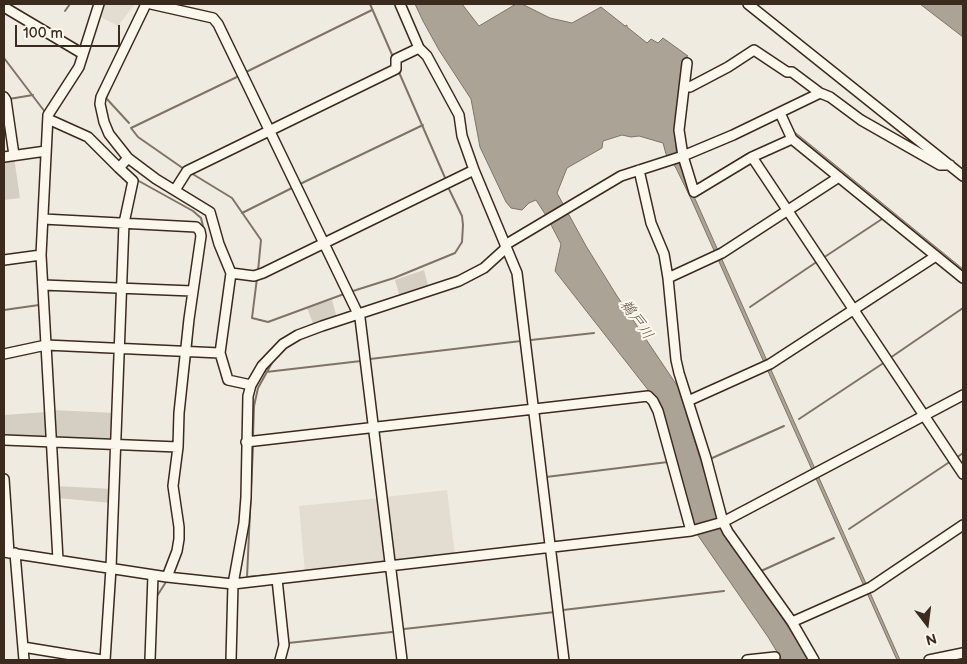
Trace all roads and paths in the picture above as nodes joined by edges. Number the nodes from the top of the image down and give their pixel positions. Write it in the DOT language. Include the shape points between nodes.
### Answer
graph roads {
  1 [pos="99,4"];
  2 [pos="146,4"];
  3 [pos="151,4"];
  4 [pos="400,4"];
  5 [pos="748,4"];
  6 [pos="4,7"];
  7 [pos="419,48"];
  8 [pos="83,54"];
  9 [pos="687,63"];
  10 [pos="684,87"];
  11 [pos="820,93"];
  12 [pos="4,97"];
  13 [pos="780,113"];
  14 [pos="48,119"];
  15 [pos="270,131"];
  16 [pos="791,136"];
  17 [pos="46,151"];
  18 [pos="14,155"];
  19 [pos="682,156"];
  20 [pos="4,157"];
  21 [pos="752,157"];
  22 [pos="128,158"];
  23 [pos="950,165"];
  24 [pos="118,168"];
  25 [pos="474,170"];
  26 [pos="638,170"];
  27 [pos="963,176"];
  28 [pos="839,177"];
  29 [pos="175,190"];
  30 [pos="788,210"];
  31 [pos="43,219"];
  32 [pos="124,223"];
  33 [pos="324,243"];
  34 [pos="506,246"];
  35 [pos="41,255"];
  36 [pos="936,256"];
  37 [pos="4,260"];
  38 [pos="231,273"];
  39 [pos="668,278"];
  40 [pos="963,278"];
  41 [pos="43,285"];
  42 [pos="121,288"];
  43 [pos="192,291"];
  44 [pos="854,309"];
  45 [pos="358,313"];
  46 [pos="46,345"];
  47 [pos="119,348"];
  48 [pos="186,352"];
  49 [pos="220,353"];
  50 [pos="4,354"];
  51 [pos="251,385"];
  52 [pos="963,395"];
  53 [pos="688,401"];
  54 [pos="534,409"];
  55 [pos="925,416"];
  56 [pos="373,428"];
  57 [pos="4,440"];
  58 [pos="51,441"];
  59 [pos="246,442"];
  60 [pos="116,444"];
  61 [pos="178,447"];
  62 [pos="963,474"];
  63 [pos="4,479"];
  64 [pos="722,522"];
  65 [pos="963,525"];
  66 [pos="691,531"];
  67 [pos="550,547"];
  68 [pos="9,553"];
  69 [pos="58,560"];
  70 [pos="390,566"];
  71 [pos="111,568"];
  72 [pos="153,575"];
  73 [pos="167,577"];
  74 [pos="277,579"];
  75 [pos="233,584"];
  76 [pos="792,622"];
  77 [pos="23,647"];
  78 [pos="963,653"];
  79 [pos="775,657"];
  80 [pos="24,660"];
  81 [pos="103,660"];
  82 [pos="150,660"];
  83 [pos="230,660"];
  84 [pos="280,660"];
  85 [pos="402,660"];
  86 [pos="564,660"];
  87 [pos="747,660"];
  88 [pos="814,660"];
  89 [pos="929,660"];
  1 -- 8 [label="street"];
  2 -- 22 [label="street" via="100,104 109,134"];
  3 -- 15 [label="street" via="216,20"];
  4 -- 7 [label="street"];
  5 -- 23 [label="street"];
  6 -- 8 [label="street"];
  7 -- 15 [label="street" via="396,59 396,69"];
  7 -- 25 [label="street" via="427,56 459,115 462,136"];
  8 -- 14 [label="street"];
  9 -- 10 [label="street"];
  10 -- 11 [label="street" via="728,67 754,50"];
  10 -- 19 [label="street" via="679,130"];
  11 -- 13 [label="street"];
  11 -- 23 [label="street" via="940,165"];
  12 -- 18 [label="street"];
  13 -- 16 [label="street"];
  13 -- 19 [label="street"];
  14 -- 17 [label="street"];
  14 -- 24 [label="street" via="88,137"];
  15 -- 29 [label="street" via="187,171"];
  15 -- 33 [label="street"];
  16 -- 21 [label="street"];
  16 -- 28 [label="street"];
  17 -- 18 [label="street"];
  17 -- 31 [label="street"];
  18 -- 20 [label="street"];
  19 -- 21 [label="street" via="694,192"];
  19 -- 26 [label="street"];
  21 -- 30 [label="street"];
  22 -- 24 [label="street"];
  22 -- 29 [label="street"];
  23 -- 27 [label="street"];
  24 -- 32 [label="street" via="133,181"];
  25 -- 33 [label="street"];
  25 -- 34 [label="street"];
  26 -- 34 [label="street" via="621,176"];
  26 -- 39 [label="street" via="650,223 664,254"];
  28 -- 30 [label="street"];
  28 -- 36 [label="street"];
  29 -- 38 [label="street" via="210,212"];
  30 -- 39 [label="street" via="718,255"];
  30 -- 44 [label="street"];
  31 -- 32 [label="street"];
  31 -- 35 [label="street"];
  32 -- 42 [label="street"];
  32 -- 43 [label="street" via="199,228 202,236"];
  33 -- 38 [label="street" via="258,275"];
  33 -- 45 [label="street"];
  34 -- 45 [label="street" via="473,275"];
  34 -- 54 [label="street" via="519,283"];
  35 -- 37 [label="street"];
  35 -- 41 [label="street"];
  36 -- 40 [label="street"];
  36 -- 44 [label="street"];
  38 -- 49 [label="street"];
  39 -- 53 [label="street" via="676,360"];
  41 -- 42 [label="street"];
  41 -- 46 [label="street"];
  42 -- 43 [label="street"];
  42 -- 47 [label="street"];
  43 -- 48 [label="street"];
  44 -- 53 [label="street" via="767,366"];
  44 -- 55 [label="street"];
  45 -- 51 [label="street" via="298,335 283,344 262,366"];
  45 -- 56 [label="street"];
  46 -- 47 [label="street"];
  46 -- 50 [label="street"];
  46 -- 58 [label="street"];
  47 -- 48 [label="street"];
  47 -- 60 [label="street"];
  48 -- 49 [label="street"];
  48 -- 61 [label="street"];
  49 -- 51 [label="street" via="228,380"];
  51 -- 59 [label="street"];
  52 -- 55 [label="street"];
  53 -- 64 [label="street"];
  54 -- 56 [label="street"];
  54 -- 66 [label="street" via="648,396 658,411"];
  54 -- 67 [label="street"];
  55 -- 62 [label="street"];
  55 -- 64 [label="street"];
  56 -- 59 [label="street"];
  56 -- 70 [label="street"];
  57 -- 58 [label="street"];
  58 -- 60 [label="street"];
  58 -- 69 [label="street"];
  59 -- 75 [label="street" via="244,523"];
  60 -- 61 [label="street"];
  60 -- 71 [label="street"];
  61 -- 73 [label="street" via="173,486 179,539"];
  63 -- 68 [label="street"];
  64 -- 66 [label="street"];
  64 -- 76 [label="street"];
  65 -- 76 [label="street" via="867,589"];
  66 -- 67 [label="street"];
  67 -- 70 [label="street"];
  67 -- 86 [label="street"];
  68 -- 69 [label="street"];
  68 -- 77 [label="street"];
  69 -- 71 [label="street"];
  70 -- 74 [label="street"];
  70 -- 85 [label="street"];
  71 -- 72 [label="street"];
  71 -- 81 [label="street"];
  72 -- 73 [label="street"];
  72 -- 82 [label="street"];
  73 -- 75 [label="street"];
  74 -- 75 [label="street"];
  74 -- 84 [label="street" via="284,646"];
  75 -- 83 [label="street"];
  76 -- 88 [label="street"];
  77 -- 80 [label="street"];
  77 -- 81 [label="street"];
  78 -- 89 [label="street"];
  79 -- 87 [label="street"];
}
